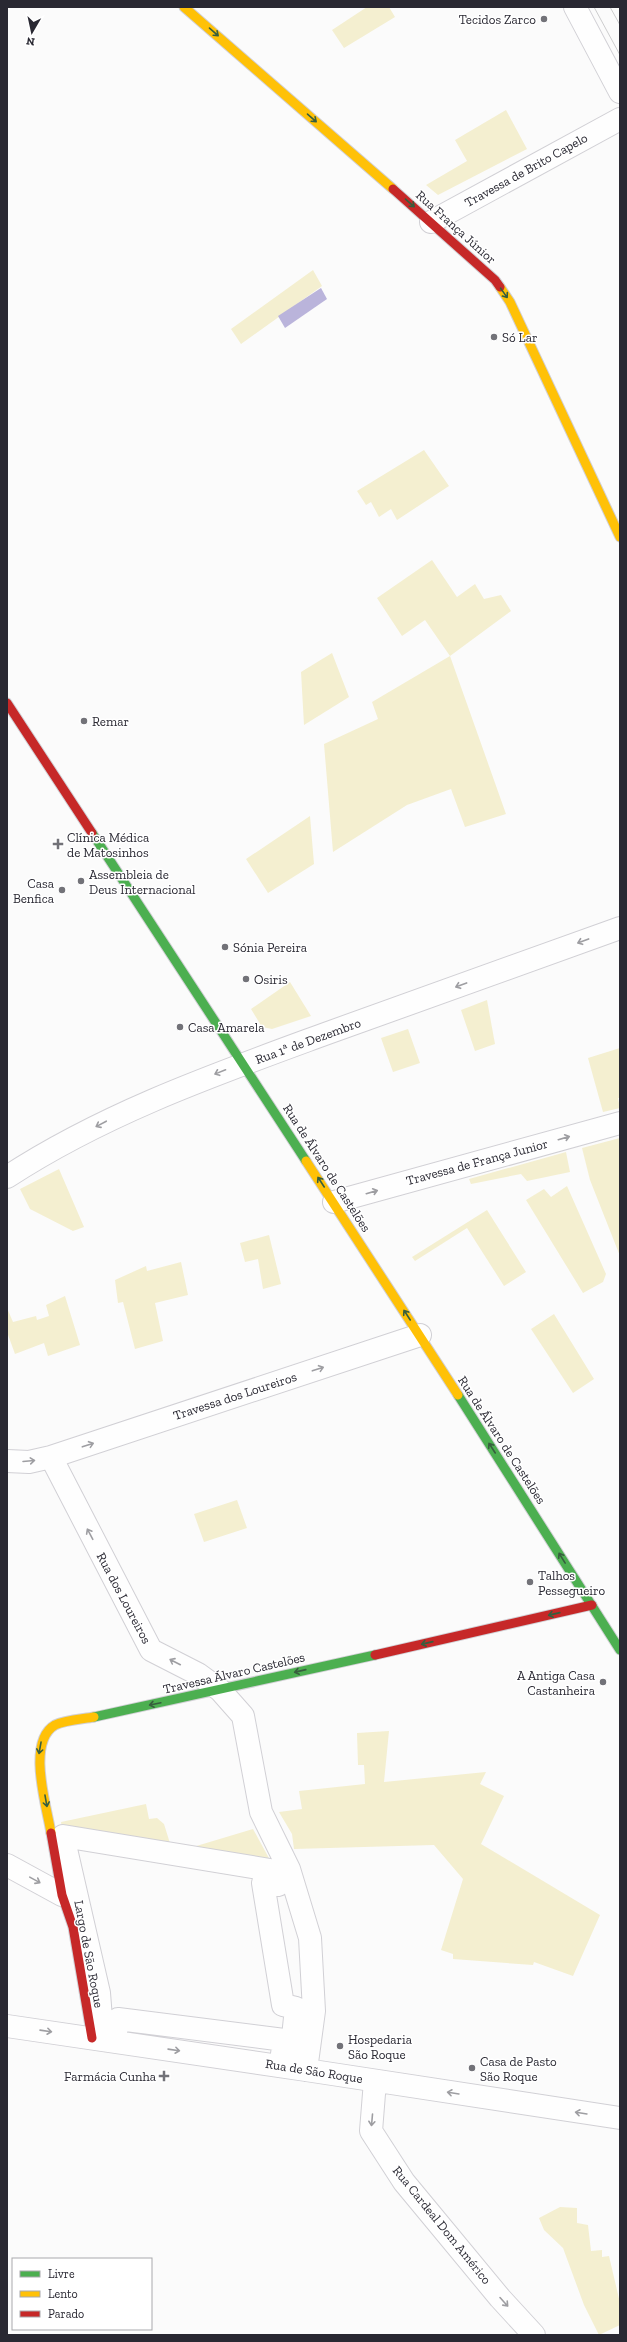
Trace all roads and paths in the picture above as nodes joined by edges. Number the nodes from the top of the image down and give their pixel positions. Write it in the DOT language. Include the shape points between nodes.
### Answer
graph roads {
  1 [pos="184,7"];
  2 [pos="575,7"];
  3 [pos="620,92"];
  4 [pos="620,119"];
  5 [pos="431,222"];
  6 [pos="620,536"];
  7 [pos="7,703"];
  8 [pos="620,928"];
  9 [pos="242,1065"];
  10 [pos="620,1123"];
  11 [pos="7,1177"];
  12 [pos="334,1202"];
  13 [pos="420,1335"];
  14 [pos="51,1457"];
  15 [pos="7,1461"];
  16 [pos="592,1605"];
  17 [pos="620,1650"];
  18 [pos="220,1690"];
  19 [pos="7,1865"];
  20 [pos="278,1885"];
  21 [pos="62,1895"];
  22 [pos="7,2026"];
  23 [pos="92,2038"];
  24 [pos="306,2070"];
  25 [pos="375,2081"];
  26 [pos="620,2118"];
  27 [pos="534,2335"];
  1 -- 5 [label="street, Rua França Júnior, one-way"];
  2 -- 3 [label="street"];
  4 -- 5 [label="street, Travessa de Brito Capelo"];
  5 -- 6 [label="street, Rua França Júnior, one-way" via="495,280 510,302"];
  7 -- 9 [label="street, Rua de Álvaro de Castelões"];
  8 -- 9 [label="street, Rua 1ª de Dezembro, one-way"];
  9 -- 11 [label="street, Rua 1ª de Dezembro, one-way" via="123,1113 30,1162"];
  12 -- 9 [label="street, Rua de Álvaro de Castelões, one-way"];
  12 -- 10 [label="street, Travessa de França Junior, one-way"];
  13 -- 12 [label="street, Rua de Álvaro de Castelões, one-way"];
  14 -- 13 [label="street, Travessa dos Loureiros, one-way"];
  16 -- 13 [label="street, Rua de Álvaro de Castelões, one-way"];
  15 -- 14 [label="street, one-way" via="29,1462"];
  18 -- 14 [label="street, Rua dos Loureiros, one-way" via="198,1674 151,1650"];
  16 -- 17 [label="street, Rua de Álvaro de Castelões"];
  16 -- 18 [label="street, Travessa Álvaro Castelões, one-way"];
  18 -- 21 [label="street, Travessa Álvaro Castelões, one-way" via="55,1725 46,1733 39,1746 39,1762"];
  18 -- 24 [label="street, Rua dos Loureiros" via="243,1716 261,1812 289,1870 310,1938 314,2012"];
  19 -- 21 [label="street, one-way"];
  20 -- 20 [label="street, Largo de São Roque" via="263,1883 283,2005 296,2008 291,2056 282,2054 284,2040 118,2019 116,2032 102,2031 99,1993 63,1836 276,1871"];
  21 -- 23 [label="street, Travessa Álvaro Castelões" via="74,1927"];
  22 -- 23 [label="street, Rua de São Roque, one-way"];
  23 -- 24 [label="street, Rua de São Roque, one-way"];
  24 -- 25 [label="street, Rua de São Roque"];
  26 -- 25 [label="street, Rua de São Roque, one-way"];
  25 -- 27 [label="street, Rua Cardeal Dom Américo, one-way" via="371,2131 404,2182"];
}
